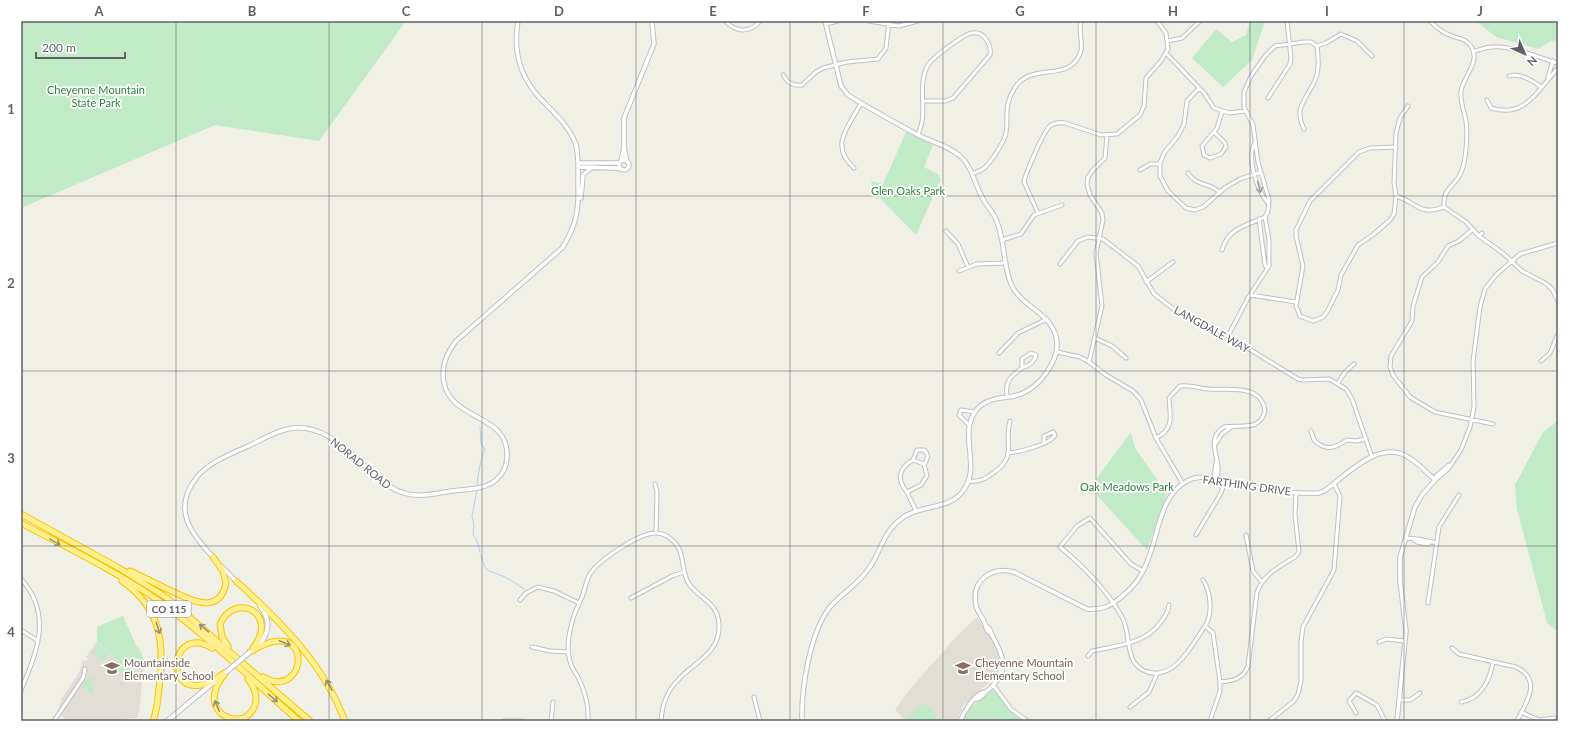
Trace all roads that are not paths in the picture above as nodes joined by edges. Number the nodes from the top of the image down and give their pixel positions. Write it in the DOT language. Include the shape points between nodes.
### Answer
graph roads {
  1 [pos="518,21"];
  2 [pos="652,21"];
  3 [pos="725,21"];
  4 [pos="760,21"];
  5 [pos="838,21"];
  6 [pos="869,21"];
  7 [pos="918,21"];
  8 [pos="1081,21"];
  9 [pos="1157,21"];
  10 [pos="1200,21"];
  11 [pos="1287,21"];
  12 [pos="1430,21"];
  13 [pos="826,23"];
  14 [pos="889,23"];
  15 [pos="1168,41"];
  16 [pos="1290,44"];
  17 [pos="1317,46"];
  18 [pos="1474,51"];
  19 [pos="1166,54"];
  20 [pos="1372,56"];
  21 [pos="1553,61"];
  22 [pos="1558,63"];
  23 [pos="835,65"];
  24 [pos="1558,68"];
  25 [pos="783,75"];
  26 [pos="1509,76"];
  27 [pos="1548,79"];
  28 [pos="1541,87"];
  29 [pos="1199,88"];
  30 [pos="1268,98"];
  31 [pos="1487,100"];
  32 [pos="923,101"];
  33 [pos="861,103"];
  34 [pos="1408,106"];
  35 [pos="1245,111"];
  36 [pos="1222,112"];
  37 [pos="1304,129"];
  38 [pos="1214,132"];
  39 [pos="918,134"];
  40 [pos="1107,135"];
  41 [pos="1255,143"];
  42 [pos="624,147"];
  43 [pos="1396,148"];
  44 [pos="620,162"];
  45 [pos="627,162"];
  46 [pos="1160,164"];
  47 [pos="578,165"];
  48 [pos="592,167"];
  49 [pos="854,168"];
  50 [pos="620,169"];
  51 [pos="1140,170"];
  52 [pos="1261,172"];
  53 [pos="1188,173"];
  54 [pos="972,174"];
  55 [pos="1255,174"];
  56 [pos="1219,192"];
  57 [pos="1396,196"];
  58 [pos="1268,203"];
  59 [pos="579,205"];
  60 [pos="1062,205"];
  61 [pos="1444,207"];
  62 [pos="1038,213"];
  63 [pos="1265,216"];
  64 [pos="1260,219"];
  65 [pos="1473,229"];
  66 [pos="946,231"];
  67 [pos="1266,231"];
  68 [pos="1260,232"];
  69 [pos="1099,238"];
  70 [pos="1002,240"];
  71 [pos="1558,243"];
  72 [pos="1222,250"];
  73 [pos="1511,261"];
  74 [pos="1173,262"];
  75 [pos="1006,263"];
  76 [pos="1060,264"];
  77 [pos="968,267"];
  78 [pos="1267,268"];
  79 [pos="959,270"];
  80 [pos="1146,282"];
  81 [pos="1250,295"];
  82 [pos="1558,301"];
  83 [pos="1296,302"];
  84 [pos="1047,319"];
  85 [pos="1558,334"];
  86 [pos="1228,336"];
  87 [pos="1095,338"];
  88 [pos="1057,352"];
  89 [pos="999,353"];
  90 [pos="1126,358"];
  91 [pos="1541,361"];
  92 [pos="1089,362"];
  93 [pos="1354,364"];
  94 [pos="1022,368"];
  95 [pos="1338,383"];
  96 [pos="1007,396"];
  97 [pos="975,412"];
  98 [pos="1472,419"];
  99 [pos="1010,421"];
  100 [pos="1493,424"];
  101 [pos="969,425"];
  102 [pos="1311,432"];
  103 [pos="1156,438"];
  104 [pos="1366,439"];
  105 [pos="1044,443"];
  106 [pos="1009,453"];
  107 [pos="1372,457"];
  108 [pos="913,460"];
  109 [pos="924,464"];
  110 [pos="1215,478"];
  111 [pos="968,480"];
  112 [pos="1434,480"];
  113 [pos="1224,481"];
  114 [pos="654,484"];
  115 [pos="1183,484"];
  116 [pos="1334,484"];
  117 [pos="907,492"];
  118 [pos="1296,492"];
  119 [pos="1459,495"];
  120 [pos="916,511"];
  121 [pos="21,514"];
  122 [pos="21,523"];
  123 [pos="656,533"];
  124 [pos="1196,535"];
  125 [pos="1246,535"];
  126 [pos="1406,538"];
  127 [pos="1437,543"];
  128 [pos="83,548"];
  129 [pos="81,556"];
  130 [pos="213,557"];
  131 [pos="1143,571"];
  132 [pos="684,572"];
  133 [pos="21,578"];
  134 [pos="1203,580"];
  135 [pos="236,581"];
  136 [pos="1262,582"];
  137 [pos="631,598"];
  138 [pos="520,600"];
  139 [pos="579,603"];
  140 [pos="1428,603"];
  141 [pos="1113,604"];
  142 [pos="1168,606"];
  143 [pos="1205,626"];
  144 [pos="21,630"];
  145 [pos="38,641"];
  146 [pos="1405,641"];
  147 [pos="1379,642"];
  148 [pos="1128,643"];
  149 [pos="532,647"];
  150 [pos="1452,648"];
  151 [pos="250,652"];
  152 [pos="568,652"];
  153 [pos="236,656"];
  154 [pos="1088,656"];
  155 [pos="231,661"];
  156 [pos="1493,662"];
  157 [pos="244,663"];
  158 [pos="238,668"];
  159 [pos="85,669"];
  160 [pos="226,672"];
  161 [pos="21,674"];
  162 [pos="1157,674"];
  163 [pos="26,676"];
  164 [pos="1220,682"];
  165 [pos="993,685"];
  166 [pos="21,690"];
  167 [pos="1420,693"];
  168 [pos="754,697"];
  169 [pos="1399,700"];
  170 [pos="553,702"];
  171 [pos="1461,702"];
  172 [pos="1130,707"];
  173 [pos="1521,712"];
  174 [pos="1356,713"];
  175 [pos="1554,718"];
  176 [pos="54,721"];
  177 [pos="153,721"];
  178 [pos="167,721"];
  179 [pos="299,721"];
  180 [pos="310,721"];
  181 [pos="345,721"];
  182 [pos="504,721"];
  183 [pos="522,721"];
  184 [pos="551,721"];
  185 [pos="588,721"];
  186 [pos="661,721"];
  187 [pos="760,721"];
  188 [pos="802,721"];
  189 [pos="960,721"];
  190 [pos="1027,721"];
  191 [pos="1210,721"];
  192 [pos="1269,721"];
  193 [pos="1385,721"];
  194 [pos="1397,721"];
  195 [pos="1517,721"];
  1 -- 47 [label="street, NORAD ROAD" via="515,44 518,63 530,85 560,118 570,134 576,146"];
  2 -- 42 [label="street" via="654,44 624,118"];
  3 -- 4 [label="street" via="742,31 749,30"];
  5 -- 13 [label="street"];
  6 -- 14 [label="street"];
  7 -- 14 [label="street" via="903,25"];
  8 -- 54 [label="street" via="1082,44 1077,58 1065,70 1036,73 1019,80 1006,111 1006,134 1003,141 985,168"];
  9 -- 15 [label="street" via="1164,29"];
  10 -- 15 [label="street" via="1182,38"];
  11 -- 16 [label="street"];
  12 -- 18 [label="street" via="1447,34 1464,40"];
  13 -- 23 [label="street"];
  14 -- 23 [label="street" via="886,48 878,59"];
  15 -- 19 [label="street"];
  16 -- 17 [label="street" via="1311,42"];
  16 -- 30 [label="street" via="1290,64"];
  16 -- 35 [label="street" via="1276,46 1265,56 1251,76 1244,92"];
  17 -- 20 [label="street" via="1341,34 1358,41"];
  17 -- 37 [label="street" via="1319,66 1316,80 1299,112"];
  18 -- 21 [label="street" via="1496,46"];
  18 -- 61 [label="street" via="1474,63 1463,84 1461,97 1466,126 1463,167 1461,174 1444,195"];
  19 -- 29 [label="street"];
  19 -- 40 [label="street" via="1146,78 1144,106 1140,115 1117,134"];
  21 -- 22 [label="street"];
  21 -- 27 [label="street"];
  23 -- 25 [label="street" via="816,72 802,85 791,84"];
  23 -- 33 [label="street" via="844,90"];
  24 -- 27 [label="street"];
  26 -- 28 [label="street" via="1516,74 1532,80"];
  27 -- 28 [label="street"];
  28 -- 31 [label="street" via="1517,110 1499,111 1491,108"];
  29 -- 36 [label="street" via="1212,105"];
  29 -- 46 [label="street" via="1187,101 1184,124 1164,153"];
  32 -- 32 [label="street" via="924,76 934,57 969,33 982,35 990,45 990,55 957,94 945,101"];
  32 -- 39 [label="street" via="923,121"];
  33 -- 39 [label="street"];
  33 -- 49 [label="street" via="840,144 842,155"];
  34 -- 43 [label="street" via="1398,122"];
  35 -- 36 [label="street"];
  35 -- 41 [label="street" via="1253,126"];
  36 -- 38 [label="street"];
  38 -- 38 [label="street" via="1226,147 1222,154 1210,158 1204,155 1202,146"];
  39 -- 54 [label="street" via="963,158"];
  40 -- 62 [label="street" via="1065,122 1054,124 1046,130 1024,182"];
  40 -- 69 [label="street" via="1105,158 1092,171 1087,184 1090,195 1102,214"];
  41 -- 52 [label="street"];
  41 -- 55 [label="street" via="1250,160"];
  42 -- 44 [label="street"];
  42 -- 45 [label="street"];
  43 -- 57 [label="street"];
  43 -- 83 [label="street" via="1370,148 1359,152 1307,205 1296,233 1303,266"];
  44 -- 45 [label="street"];
  44 -- 47 [label="street"];
  44 -- 50 [label="street"];
  45 -- 50 [label="street" via="628,168"];
  46 -- 51 [label="street" via="1150,164"];
  46 -- 56 [label="street" via="1160,176 1168,191 1186,208 1199,209"];
  47 -- 48 [label="street"];
  47 -- 59 [label="street, NORAD ROAD"];
  48 -- 50 [label="street"];
  48 -- 59 [label="street" via="583,175"];
  52 -- 55 [label="street"];
  52 -- 58 [label="street"];
  53 -- 56 [label="street" via="1199,184 1212,186"];
  54 -- 70 [label="street" via="981,196 996,218"];
  55 -- 56 [label="street" via="1240,179"];
  55 -- 58 [label="street, one-way" via="1261,194"];
  57 -- 61 [label="street" via="1426,211"];
  57 -- 83 [label="street" via="1394,214 1390,220 1360,242 1356,248 1341,275 1338,290 1326,315 1316,320 1306,319 1298,313"];
  58 -- 63 [label="street"];
  59 -- 130 [label="street, NORAD ROAD" via="574,228 562,248 456,341 445,359 443,380 450,398 464,410 494,426 500,431 506,444 505,469 495,481 477,488 416,496 401,493 327,436 309,428 287,429 212,464 194,481 186,500 187,520 193,536"];
  60 -- 62 [label="street"];
  61 -- 65 [label="street"];
  62 -- 70 [label="street" via="1021,234"];
  63 -- 64 [label="street"];
  63 -- 67 [label="street"];
  64 -- 68 [label="street"];
  64 -- 72 [label="street" via="1232,232"];
  65 -- 73 [label="street"];
  65 -- 98 [label="street" via="1459,241 1448,246 1438,262 1422,277 1412,321 1391,356 1390,363 1393,375 1410,397 1435,412"];
  66 -- 77 [label="street" via="958,244"];
  67 -- 68 [label="street"];
  67 -- 78 [label="street" via="1270,258"];
  68 -- 78 [label="street" via="1264,265"];
  69 -- 76 [label="street" via="1088,237 1078,241"];
  69 -- 80 [label="street, LANGDALE WAY" via="1138,266"];
  69 -- 87 [label="street" via="1096,260 1102,306"];
  70 -- 75 [label="street"];
  71 -- 73 [label="street" via="1523,253"];
  73 -- 82 [label="street" via="1525,273 1549,286"];
  73 -- 98 [label="street" via="1493,278 1482,298 1473,361"];
  74 -- 80 [label="street"];
  75 -- 77 [label="street" via="981,263"];
  75 -- 84 [label="street" via="1015,290 1027,304"];
  77 -- 79 [label="street"];
  78 -- 81 [label="street"];
  80 -- 86 [label="street, LANGDALE WAY" via="1154,294 1180,314"];
  81 -- 83 [label="street"];
  81 -- 86 [label="street"];
  84 -- 88 [label="street" via="1056,335"];
  84 -- 89 [label="street" via="1018,333"];
  85 -- 91 [label="street" via="1550,353"];
  86 -- 95 [label="street, LANGDALE WAY" via="1298,379 1323,378"];
  87 -- 90 [label="street" via="1112,346"];
  87 -- 92 [label="street"];
  88 -- 92 [label="street" via="1080,357"];
  88 -- 96 [label="street" via="1052,366 1030,389"];
  92 -- 103 [label="street" via="1137,396"];
  93 -- 95 [label="street"];
  94 -- 94 [label="street" via="1034,361 1036,355 1031,353 1024,356"];
  94 -- 96 [label="street" via="1009,378"];
  95 -- 104 [label="street" via="1349,393"];
  96 -- 97 [label="street" via="986,402"];
  97 -- 101 [label="street"];
  97 -- 101 [label="street" via="961,410 959,415"];
  98 -- 100 [label="street"];
  98 -- 112 [label="street" via="1464,445 1448,469"];
  99 -- 106 [label="street"];
  101 -- 111 [label="street"];
  102 -- 104 [label="street" via="1314,440 1326,448 1337,447 1347,440"];
  103 -- 110 [label="street" via="1168,430 1169,398 1180,386 1247,390 1258,396 1265,411 1260,421 1250,426 1224,427 1214,439 1218,465"];
  103 -- 115 [label="street"];
  104 -- 107 [label="street"];
  105 -- 106 [label="street" via="1020,452"];
  106 -- 111 [label="street" via="1003,465 987,478 978,481"];
  107 -- 112 [label="street, FARTHING DRIVE" via="1390,452 1407,456"];
  107 -- 116 [label="street, FARTHING DRIVE"];
  108 -- 109 [label="street"];
  108 -- 109 [label="street" via="917,450 924,450 927,454"];
  108 -- 117 [label="street" via="907,463 899,475"];
  109 -- 117 [label="street" via="927,476 925,481"];
  110 -- 113 [label="street, FARTHING DRIVE"];
  110 -- 115 [label="street, FARTHING DRIVE" via="1198,478"];
  111 -- 120 [label="street" via="962,493 951,502"];
  112 -- 126 [label="street" via="1418,500"];
  113 -- 118 [label="street, FARTHING DRIVE" via="1261,489"];
  113 -- 124 [label="street" via="1221,493"];
  114 -- 123 [label="street" via="657,492"];
  115 -- 131 [label="street, FARTHING DRIVE" via="1169,498"];
  116 -- 118 [label="street, FARTHING DRIVE" via="1319,493"];
  116 -- 192 [label="street" via="1340,496 1334,570 1303,627 1301,681 1298,694 1294,701"];
  117 -- 120 [label="street"];
  118 -- 136 [label="street" via="1295,515 1299,552"];
  119 -- 127 [label="street" via="1440,524"];
  120 -- 188 [label="street" via="902,518 887,534 866,573 824,616 805,676"];
  121 -- 128 [label="highway, CO 115"];
  122 -- 129 [label="highway, CO 115, one-way"];
  123 -- 132 [label="street" via="667,536 677,545 682,554"];
  123 -- 139 [label="street" via="635,540 594,569 587,579"];
  125 -- 136 [label="street" via="1253,571"];
  126 -- 127 [label="street" via="1419,543"];
  126 -- 146 [label="street" via="1399,568 1406,626"];
  127 -- 140 [label="street"];
  128 -- 130 [label="highway" via="192,601 202,603 216,600 225,589 224,574"];
  153 -- 128 [label="highway, CO 115, one-way" via="158,592"];
  129 -- 155 [label="highway, CO 115" via="156,599"];
  129 -- 177 [label="highway, one-way" via="130,587 143,600 155,620 162,642 163,659"];
  130 -- 135 [label="street, NORAD ROAD"];
  131 -- 141 [label="street, FARTHING DRIVE" via="1130,589"];
  131 -- 141 [label="street" via="1131,564 1090,518 1066,537 1060,547 1101,586"];
  132 -- 137 [label="street"];
  132 -- 186 [label="street" via="691,586 713,607 718,619 719,634 710,653 681,676 670,690"];
  133 -- 145 [label="street" via="38,608"];
  134 -- 143 [label="street" via="1210,611"];
  135 -- 151 [label="main road, NORAD ROAD" via="262,609 268,620 265,638"];
  181 -- 135 [label="highway, one-way" via="330,688 309,655 262,604"];
  136 -- 164 [label="street" via="1257,592 1248,666 1244,674 1236,680"];
  138 -- 139 [label="street" via="538,586"];
  139 -- 152 [label="street" via="571,626"];
  141 -- 148 [label="street" via="1123,619"];
  141 -- 165 [label="street, FARTHING DRIVE" via="1099,609 1087,609 1014,572 996,570 983,579 976,594 978,610 1000,649 1004,663 1003,671"];
  142 -- 148 [label="street" via="1168,612 1152,633"];
  143 -- 162 [label="street" via="1171,670"];
  143 -- 164 [label="street" via="1212,633"];
  144 -- 145 [label="street"];
  145 -- 163 [label="street"];
  146 -- 147 [label="street" via="1386,639"];
  146 -- 169 [label="street"];
  148 -- 154 [label="street" via="1092,651"];
  148 -- 162 [label="street" via="1138,666"];
  149 -- 152 [label="street"];
  150 -- 156 [label="street" via="1459,654"];
  151 -- 153 [label="highway" via="262,634 260,620 247,608 233,609 222,620 220,628 222,637"];
  151 -- 157 [label="highway, one-way" via="267,642 284,641 296,651 297,668 288,679 276,682 263,677"];
  151 -- 160 [label="main road, NORAD ROAD, bridge"];
  152 -- 185 [label="street" via="585,695"];
  153 -- 157 [label="highway, CO 115"];
  155 -- 158 [label="highway, CO 115"];
  155 -- 160 [label="highway" via="208,645 198,643 184,648 176,658 178,674 184,682 191,685 203,685"];
  156 -- 171 [label="street" via="1484,687 1471,699"];
  156 -- 173 [label="street" via="1516,667 1527,677 1530,692"];
  157 -- 180 [label="highway, CO 115"];
  158 -- 160 [label="highway, one-way" via="254,687 256,697 253,710 241,719 231,719 223,715 217,710 214,702 216,688"];
  158 -- 179 [label="highway, CO 115, one-way"];
  159 -- 176 [label="street" via="83,678"];
  160 -- 178 [label="main road, NORAD ROAD"];
  161 -- 163 [label="street"];
  162 -- 172 [label="street" via="1149,692"];
  163 -- 166 [label="street"];
  164 -- 191 [label="street" via="1220,691"];
  165 -- 189 [label="street, FARTHING DRIVE" via="967,708"];
  165 -- 190 [label="street" via="1011,710"];
  167 -- 169 [label="street" via="1413,699"];
  168 -- 187 [label="street"];
  169 -- 194 [label="street"];
  170 -- 184 [label="street"];
  173 -- 175 [label="street" via="1539,720"];
  173 -- 195 [label="street"];
  174 -- 193 [label="street" via="1349,701 1356,693 1377,705"];
  182 -- 183 [label="street"];
}
